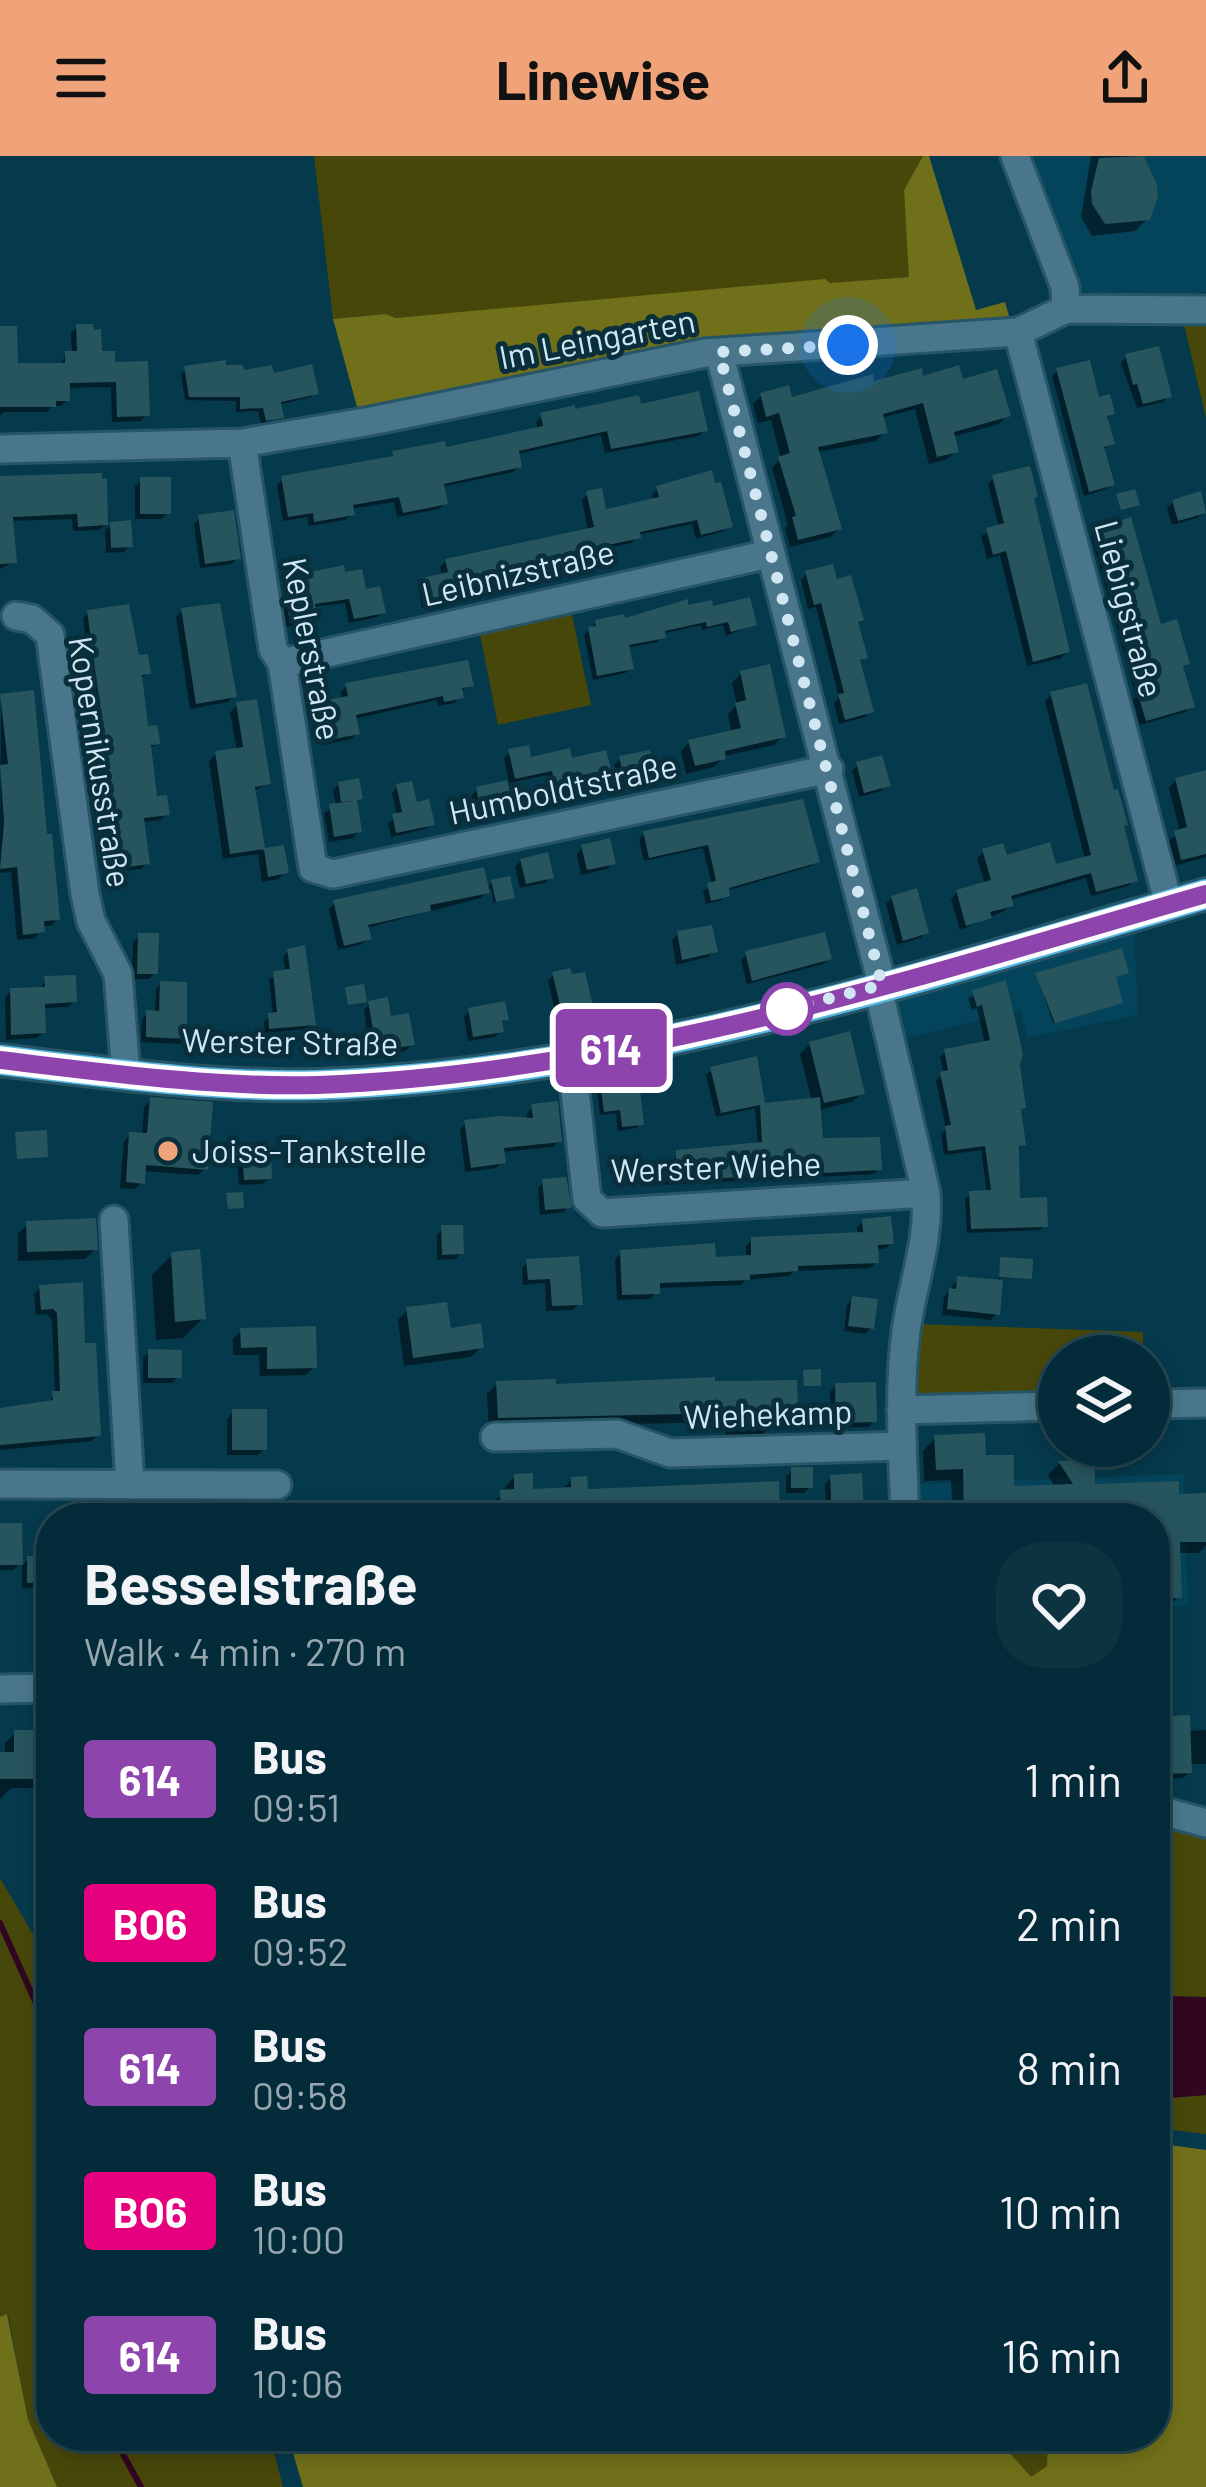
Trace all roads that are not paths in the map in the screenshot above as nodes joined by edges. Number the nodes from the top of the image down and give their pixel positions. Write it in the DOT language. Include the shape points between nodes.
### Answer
graph roads {
  1 [pos="1015,156"];
  2 [pos="1066,309"];
  3 [pos="1206,310"];
  4 [pos="1018,332"];
  5 [pos="719,352"];
  6 [pos="242,443"];
  7 [pos="0,449"];
  8 [pos="769,554"];
  9 [pos="16,616"];
  10 [pos="282,663"];
  11 [pos="829,769"];
  12 [pos="313,868"];
  13 [pos="1206,894"];
  14 [pos="1169,905"];
  15 [pos="882,985"];
  16 [pos="571,1055"];
  17 [pos="0,1060"];
  18 [pos="126,1074"];
  19 [pos="926,1193"];
  20 [pos="114,1220"];
  21 [pos="1206,1402"];
  22 [pos="1170,1403"];
  23 [pos="1038,1407"];
  24 [pos="901,1410"];
  25 [pos="495,1437"];
  26 [pos="902,1446"];
  27 [pos="0,1484"];
  28 [pos="130,1485"];
  29 [pos="277,1485"];
  30 [pos="904,1503"];
  31 [pos="36,1688"];
  32 [pos="0,1689"];
  33 [pos="1170,1813"];
  34 [pos="1206,1823"];
  1 -- 2 [label="street" via="1065,287"];
  2 -- 3 [label="street, Im Leingarten"];
  2 -- 4 [label="street, Im Leingarten"];
  4 -- 5 [label="street, Im Leingarten"];
  4 -- 14 [label="street, Liebigstraße"];
  5 -- 6 [label="street, Im Leingarten"];
  5 -- 8 [label="street"];
  6 -- 7 [label="street, Im Leingarten"];
  6 -- 10 [label="street, Keplerstraße" via="273,649"];
  8 -- 10 [label="street, Leibnizstraße"];
  8 -- 11 [label="street"];
  9 -- 18 [label="street, Kopernikusstraße" via="50,635 85,894 118,974"];
  10 -- 12 [label="street, Keplerstraße"];
  11 -- 12 [label="street, Humboldtstraße" via="333,874"];
  11 -- 15 [label="street"];
  13 -- 14 [label="main road, Werster Straße"];
  14 -- 15 [label="main road, Werster Straße"];
  15 -- 16 [label="main road, Werster Straße" via="670,1039"];
  15 -- 19 [label="street"];
  16 -- 18 [label="main road, Werster Straße" via="313,1085"];
  16 -- 19 [label="street, Werster Wiehe" via="586,1199 602,1213"];
  17 -- 18 [label="main road, Werster Straße"];
  19 -- 24 [label="street"];
  20 -- 28 [label="street"];
  21 -- 22 [label="street"];
  23 -- 24 [label="street"];
  24 -- 26 [label="street"];
  25 -- 26 [label="street, Wiehekamp" via="617,1434 670,1453"];
  26 -- 30 [label="street"];
  27 -- 28 [label="street"];
  28 -- 29 [label="street"];
  31 -- 32 [label="street"];
  33 -- 34 [label="street"];
}
